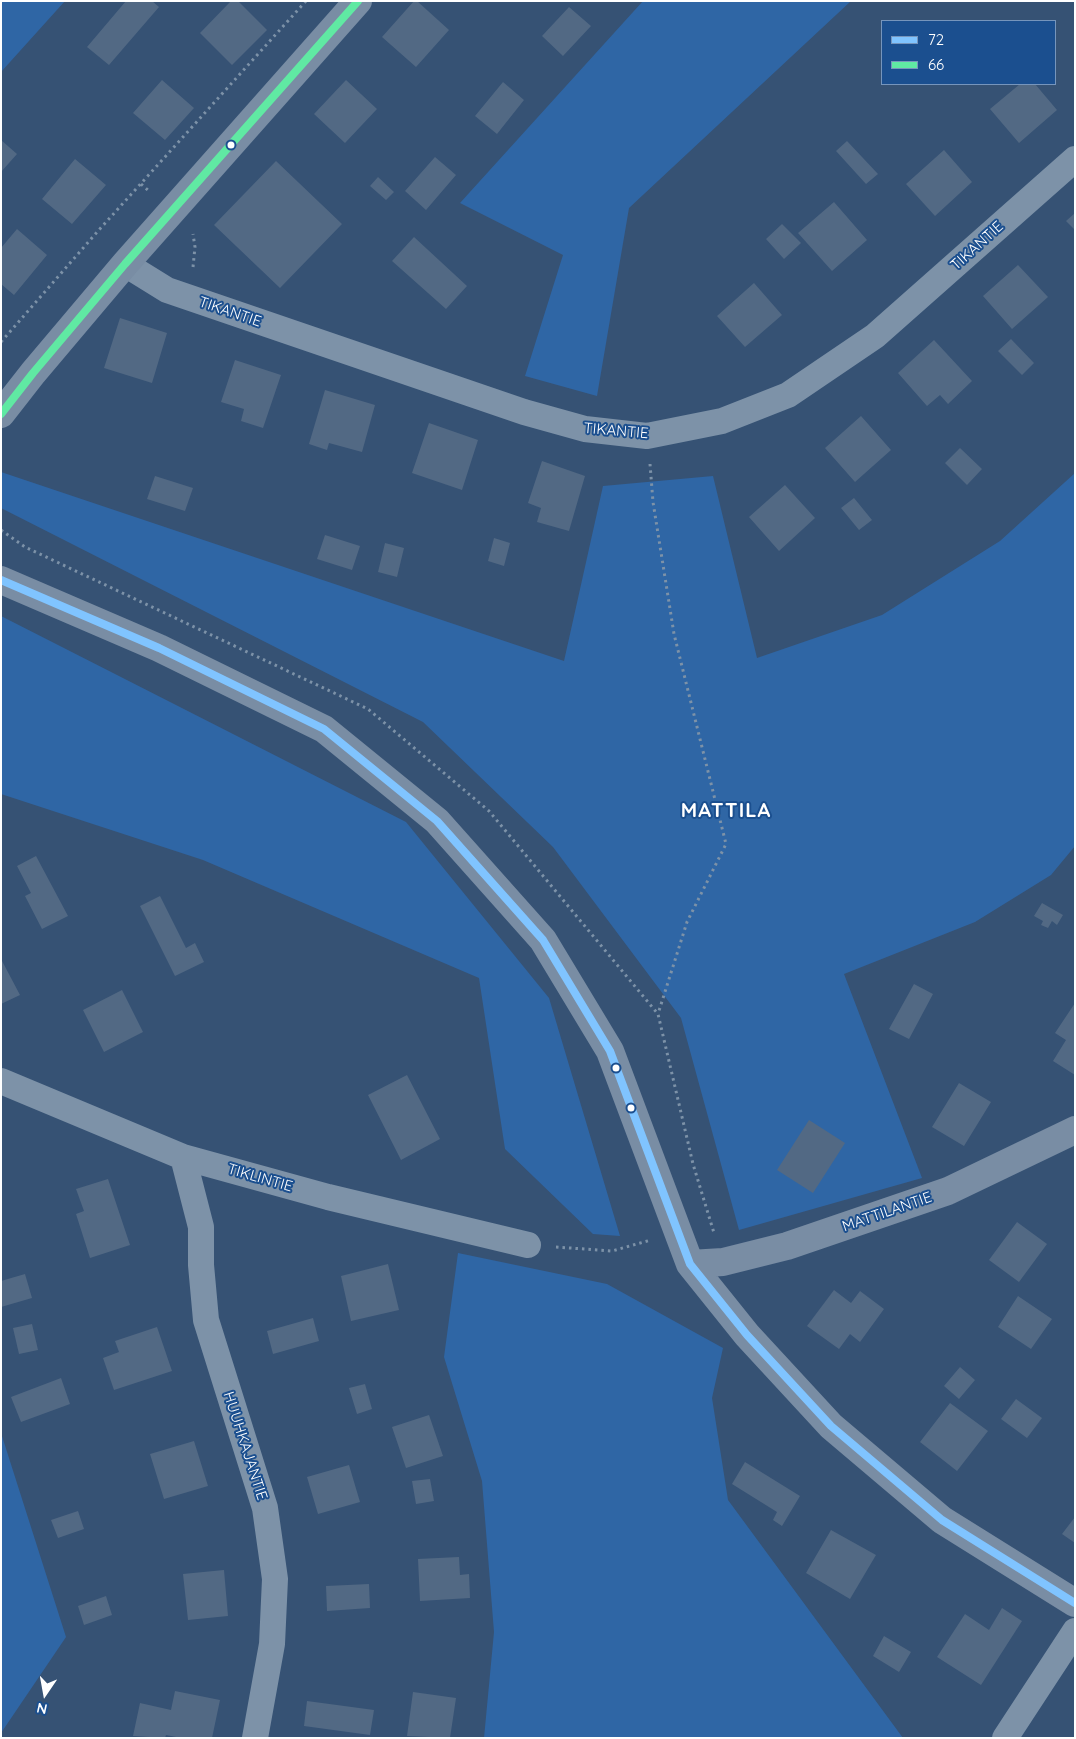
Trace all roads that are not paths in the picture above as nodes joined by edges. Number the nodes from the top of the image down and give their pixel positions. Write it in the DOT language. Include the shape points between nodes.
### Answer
graph roads {
  1 [pos="358,1"];
  2 [pos="1075,158"];
  3 [pos="126,264"];
  4 [pos="1,414"];
  5 [pos="1,580"];
  6 [pos="1,1081"];
  7 [pos="1075,1130"];
  8 [pos="183,1157"];
  9 [pos="528,1245"];
  10 [pos="690,1264"];
  11 [pos="1075,1603"];
  12 [pos="1075,1631"];
  13 [pos="255,1738"];
  14 [pos="1005,1738"];
  1 -- 3 [label="street"];
  2 -- 3 [label="street, TIKANTIE" via="875,336 788,395 722,421 647,436 585,429 524,412 167,290"];
  3 -- 4 [label="street"];
  5 -- 10 [label="street" via="158,648 324,729 437,821 542,940 610,1051"];
  6 -- 8 [label="street, TIKLINTIE"];
  7 -- 10 [label="street, MATTILANTIE" via="948,1191 787,1246 723,1262"];
  8 -- 9 [label="street, TIKLINTIE" via="328,1197"];
  8 -- 13 [label="street, HUUHKAJANTIE" via="201,1227 206,1320 264,1508 275,1579 272,1644"];
  10 -- 11 [label="street" via="748,1335 831,1426 942,1520"];
  12 -- 14 [label="street"];
}
